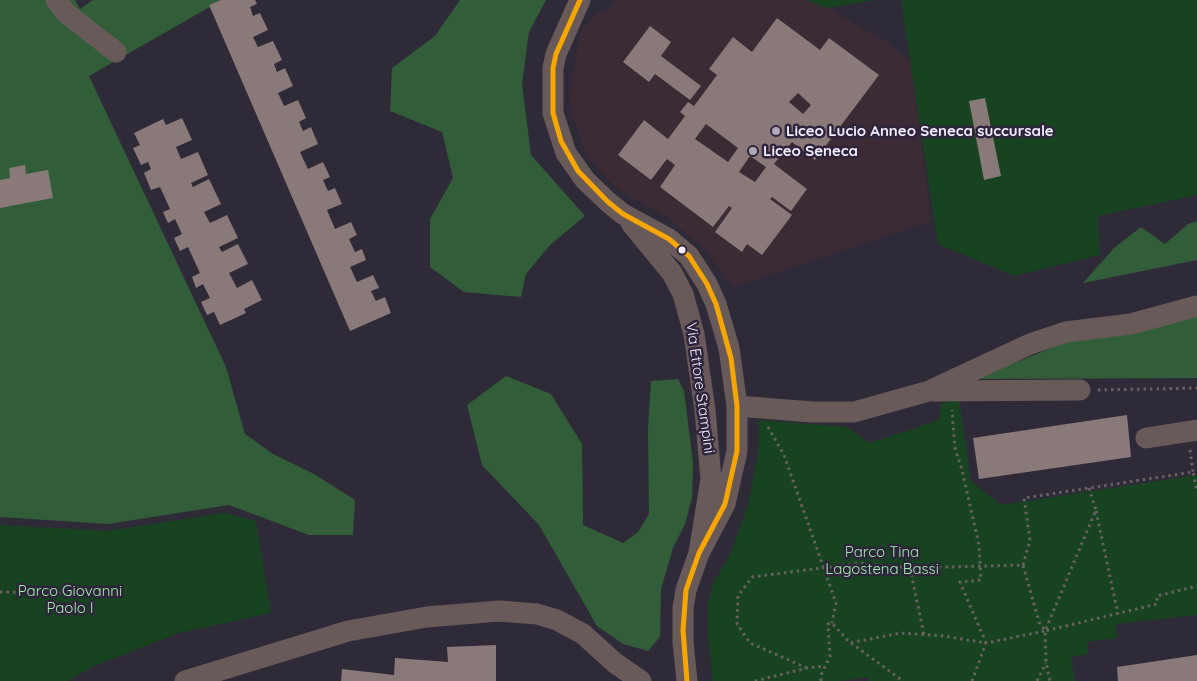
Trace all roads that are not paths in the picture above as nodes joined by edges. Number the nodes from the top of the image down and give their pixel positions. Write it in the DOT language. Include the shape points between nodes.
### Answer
graph roads {
  1 [pos="56,0"];
  2 [pos="580,0"];
  3 [pos="116,52"];
  4 [pos="623,214"];
  5 [pos="1197,306"];
  6 [pos="1080,390"];
  7 [pos="929,391"];
  8 [pos="737,406"];
  9 [pos="1197,430"];
  10 [pos="1146,438"];
  11 [pos="698,553"];
  12 [pos="615,663"];
  13 [pos="185,681"];
  14 [pos="626,681"];
  15 [pos="642,681"];
  16 [pos="687,681"];
  1 -- 3 [label="street" via="66,13"];
  2 -- 4 [label="street, Via Ettore Stampini" via="556,54 552,83 553,113 560,141 578,171"];
  4 -- 8 [label="street, Via Ettore Stampini" via="675,243 689,256 707,284 729,348"];
  4 -- 11 [label="street, Via Ettore Stampini" via="680,285 694,334 711,468 709,499"];
  5 -- 7 [label="street" via="1131,324 1066,332 1030,344"];
  6 -- 7 [label="street"];
  7 -- 8 [label="street" via="854,412"];
  8 -- 11 [label="street, Via Ettore Stampini" via="737,451 730,488"];
  9 -- 10 [label="street"];
  11 -- 16 [label="street, Via Ettore Stampini" via="683,608"];
  12 -- 13 [label="street" via="583,634 557,620 537,614 499,611 427,617 360,628"];
  12 -- 14 [label="street"];
  12 -- 15 [label="street"];
}
